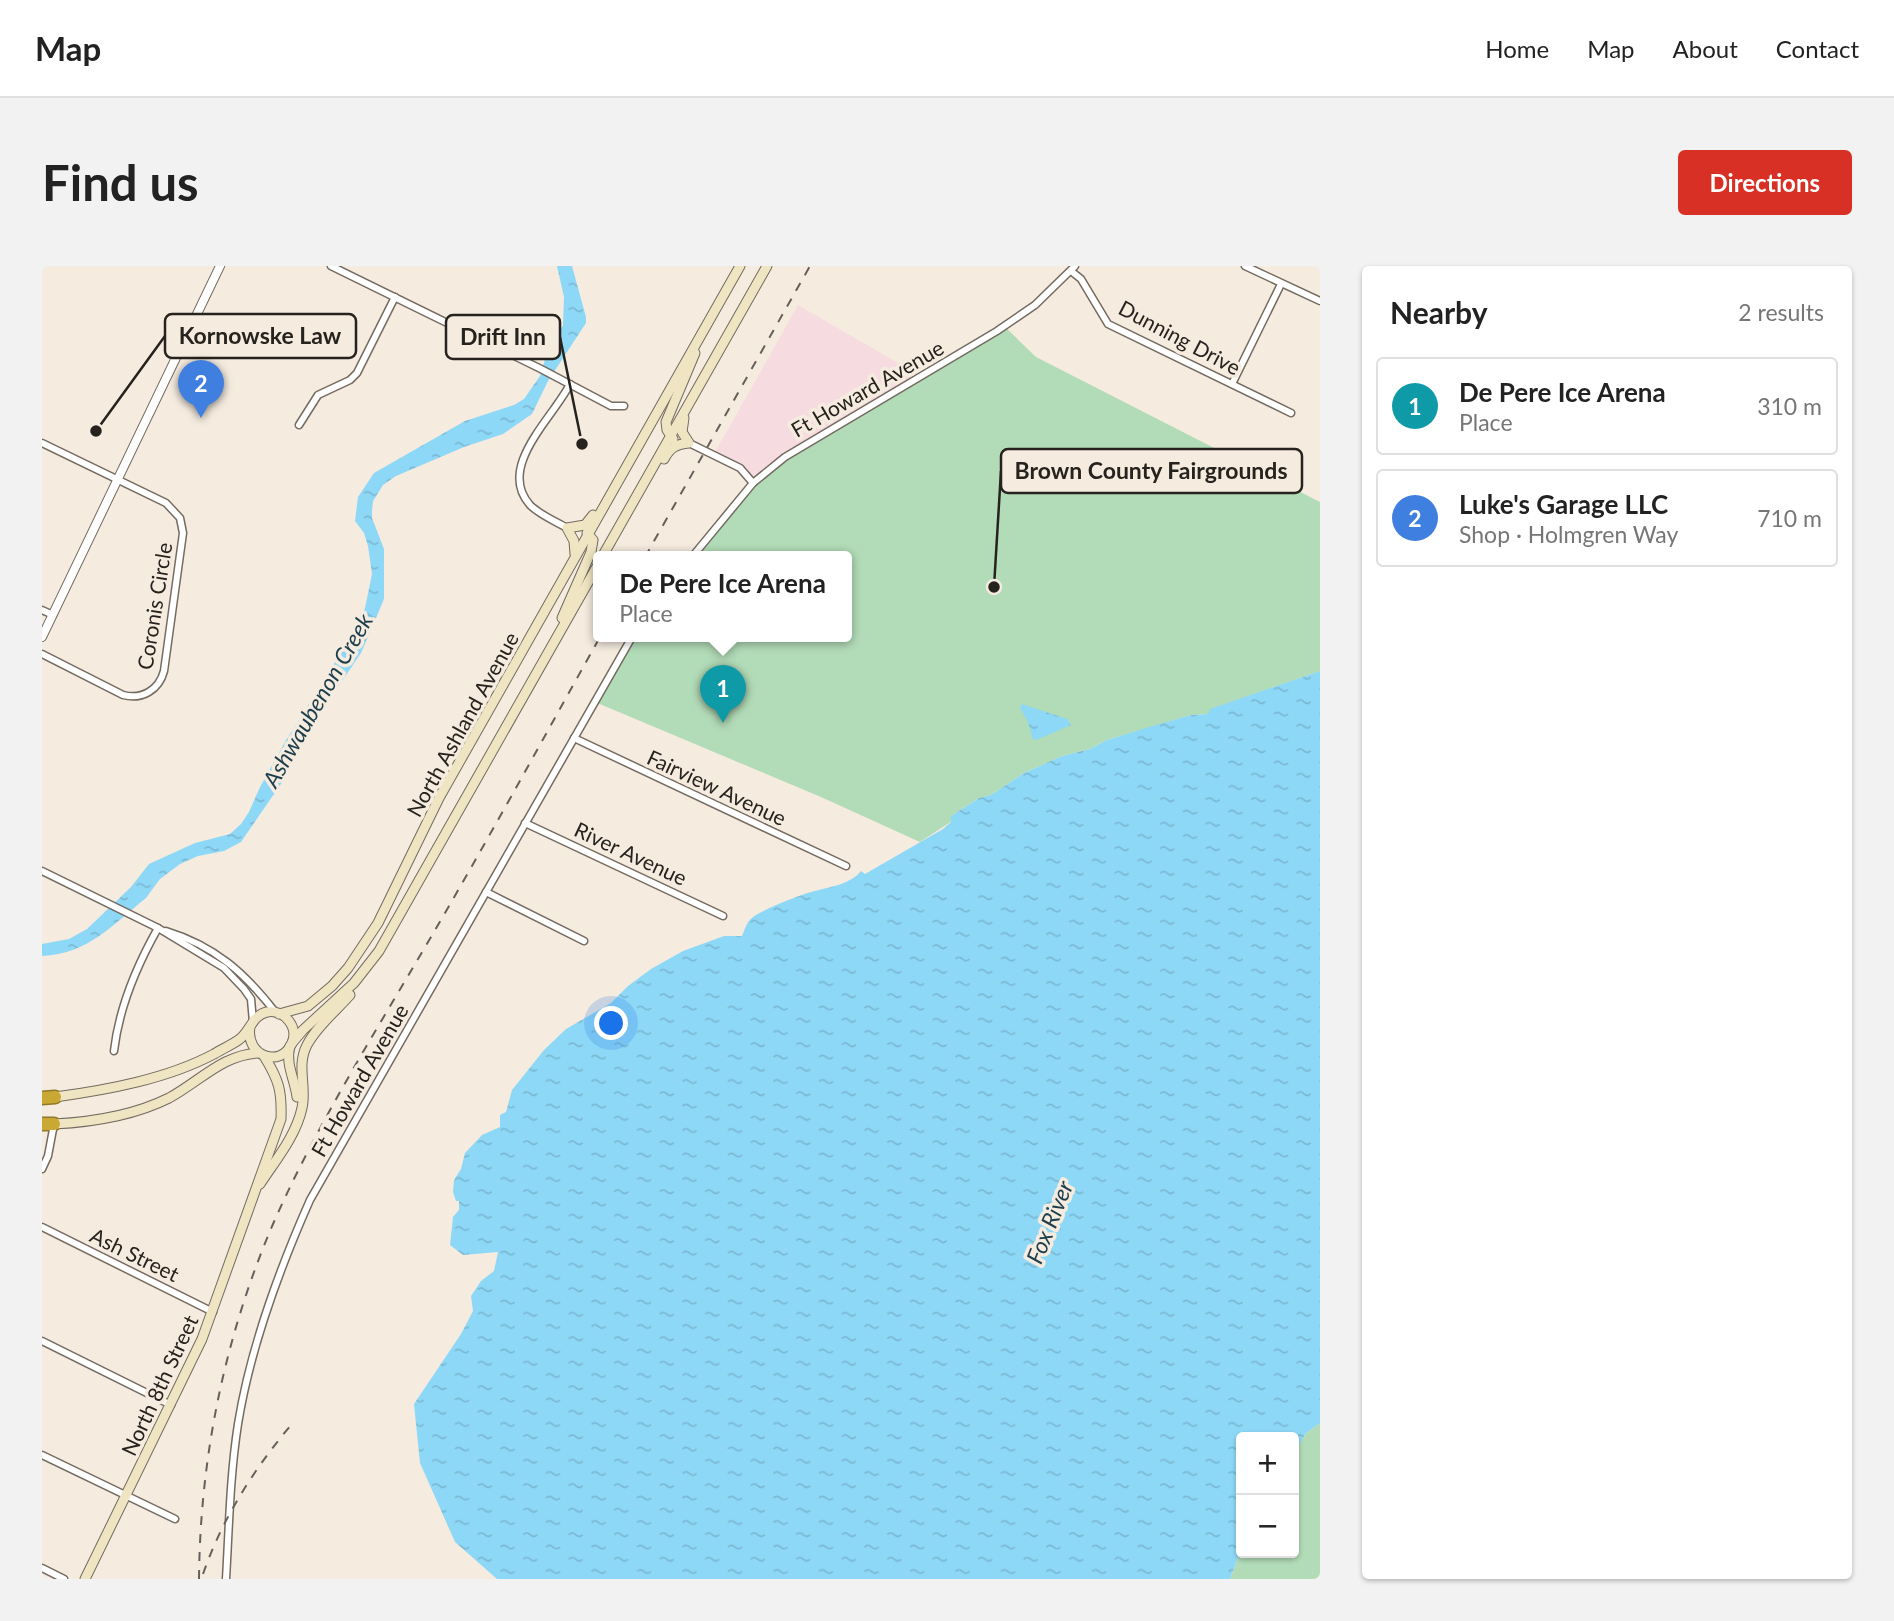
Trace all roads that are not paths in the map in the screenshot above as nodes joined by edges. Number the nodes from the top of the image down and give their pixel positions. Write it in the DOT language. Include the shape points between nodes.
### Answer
graph roads {
  1 [pos="220,266"];
  2 [pos="331,266"];
  3 [pos="740,266"];
  4 [pos="767,266"];
  5 [pos="1245,266"];
  6 [pos="1073,269"];
  7 [pos="1282,284"];
  8 [pos="395,297"];
  9 [pos="1320,301"];
  10 [pos="696,344"];
  11 [pos="686,361"];
  12 [pos="570,384"];
  13 [pos="1232,384"];
  14 [pos="624,406"];
  15 [pos="687,406"];
  16 [pos="1291,413"];
  17 [pos="299,425"];
  18 [pos="670,437"];
  19 [pos="42,443"];
  20 [pos="684,443"];
  21 [pos="118,480"];
  22 [pos="753,483"];
  23 [pos="571,528"];
  24 [pos="588,534"];
  25 [pos="605,551"];
  26 [pos="611,551"];
  27 [pos="697,551"];
  28 [pos="575,556"];
  29 [pos="593,573"];
  30 [pos="589,580"];
  31 [pos="593,580"];
  32 [pos="42,610"];
  33 [pos="52,615"];
  34 [pos="42,637"];
  35 [pos="555,639"];
  36 [pos="629,642"];
  37 [pos="42,654"];
  38 [pos="574,738"];
  39 [pos="525,823"];
  40 [pos="846,866"];
  41 [pos="42,871"];
  42 [pos="486,891"];
  43 [pos="723,916"];
  44 [pos="158,928"];
  45 [pos="584,941"];
  46 [pos="354,983"];
  47 [pos="278,1013"];
  48 [pos="251,1024"];
  49 [pos="291,1044"];
  50 [pos="114,1051"];
  51 [pos="262,1055"];
  52 [pos="48,1098"];
  53 [pos="298,1116"];
  54 [pos="48,1124"];
  55 [pos="42,1169"];
  56 [pos="250,1200"];
  57 [pos="42,1227"];
  58 [pos="213,1312"];
  59 [pos="42,1341"];
  60 [pos="170,1405"];
  61 [pos="42,1455"];
  62 [pos="126,1496"];
  63 [pos="175,1519"];
  64 [pos="42,1568"];
  65 [pos="64,1579"];
  66 [pos="85,1579"];
  67 [pos="226,1579"];
  1 -- 21 [label="street"];
  2 -- 8 [label="street"];
  3 -- 10 [label="main road"];
  4 -- 15 [label="main road"];
  5 -- 7 [label="street"];
  6 -- 13 [label="street, Dunning Drive" via="1108,324"];
  6 -- 22 [label="street, Ft Howard Avenue" via="996,332 800,447"];
  7 -- 9 [label="street"];
  7 -- 13 [label="street"];
  8 -- 12 [label="street"];
  8 -- 17 [label="street" via="357,373 318,395"];
  10 -- 11 [label="main road"];
  10 -- 18 [label="main road" via="667,419"];
  11 -- 23 [label="main road" via="669,380 591,520"];
  11 -- 24 [label="main road, North Ashland Avenue"];
  12 -- 14 [label="street" via="611,406"];
  12 -- 23 [label="street" via="526,452 519,472 530,505"];
  13 -- 16 [label="street, Dunning Drive"];
  15 -- 18 [label="main road"];
  15 -- 20 [label="main road"];
  18 -- 20 [label="main road"];
  18 -- 25 [label="main road"];
  19 -- 21 [label="street, Coronis Circle"];
  20 -- 22 [label="street" via="740,468"];
  20 -- 26 [label="main road" via="666,455"];
  21 -- 33 [label="street"];
  21 -- 37 [label="street, Coronis Circle" via="172,507 183,525 162,677 148,693 129,697"];
  22 -- 27 [label="street, Ft Howard Avenue"];
  23 -- 24 [label="main road"];
  23 -- 28 [label="main road"];
  24 -- 28 [label="main road, North Ashland Avenue"];
  24 -- 35 [label="main road" via="593,540 591,552"];
  28 -- 47 [label="main road, North Ashland Avenue" via="439,798 363,947 320,998"];
  29 -- 30 [label="main road, North Ashland Avenue"];
  30 -- 31 [label="main road"];
  30 -- 35 [label="main road, North Ashland Avenue"];
  32 -- 33 [label="street"];
  33 -- 34 [label="street"];
  35 -- 46 [label="main road, North Ashland Avenue" via="387,938"];
  36 -- 38 [label="street, Ft Howard Avenue"];
  38 -- 39 [label="street, Ft Howard Avenue"];
  38 -- 40 [label="street, Fairview Avenue"];
  39 -- 42 [label="street, Ft Howard Avenue"];
  39 -- 43 [label="street, River Avenue"];
  41 -- 44 [label="street"];
  42 -- 45 [label="street"];
  42 -- 67 [label="street, Ft Howard Avenue" via="315,1191 290,1245 254,1354 238,1423"];
  44 -- 47 [label="street" via="234,965"];
  44 -- 48 [label="street" via="224,968 251,999"];
  44 -- 50 [label="street" via="138,963 117,1023"];
  46 -- 49 [label="main road"];
  46 -- 53 [label="main road, North Ashland Avenue" via="351,993 306,1046"];
  47 -- 48 [label="main road" via="261,1014"];
  47 -- 49 [label="main road" via="293,1029"];
  48 -- 51 [label="main road" via="250,1042"];
  48 -- 52 [label="main road" via="240,1038 210,1056 172,1070 120,1086"];
  49 -- 51 [label="main road" via="279,1056"];
  49 -- 53 [label="main road" via="289,1061"];
  51 -- 54 [label="main road" via="230,1059 170,1097 137,1111"];
  51 -- 56 [label="main road, North 8th Street" via="277,1076 281,1119"];
  53 -- 56 [label="main road, North 8th Street"];
  54 -- 55 [label="street" via="48,1156"];
  56 -- 58 [label="main road, North 8th Street"];
  57 -- 58 [label="street, Ash Street"];
  58 -- 60 [label="main road, North 8th Street"];
  59 -- 60 [label="street"];
  60 -- 62 [label="main road, North 8th Street"];
  61 -- 62 [label="street"];
  62 -- 63 [label="street"];
  62 -- 66 [label="main road, North 8th Street"];
  64 -- 65 [label="street"];
}
